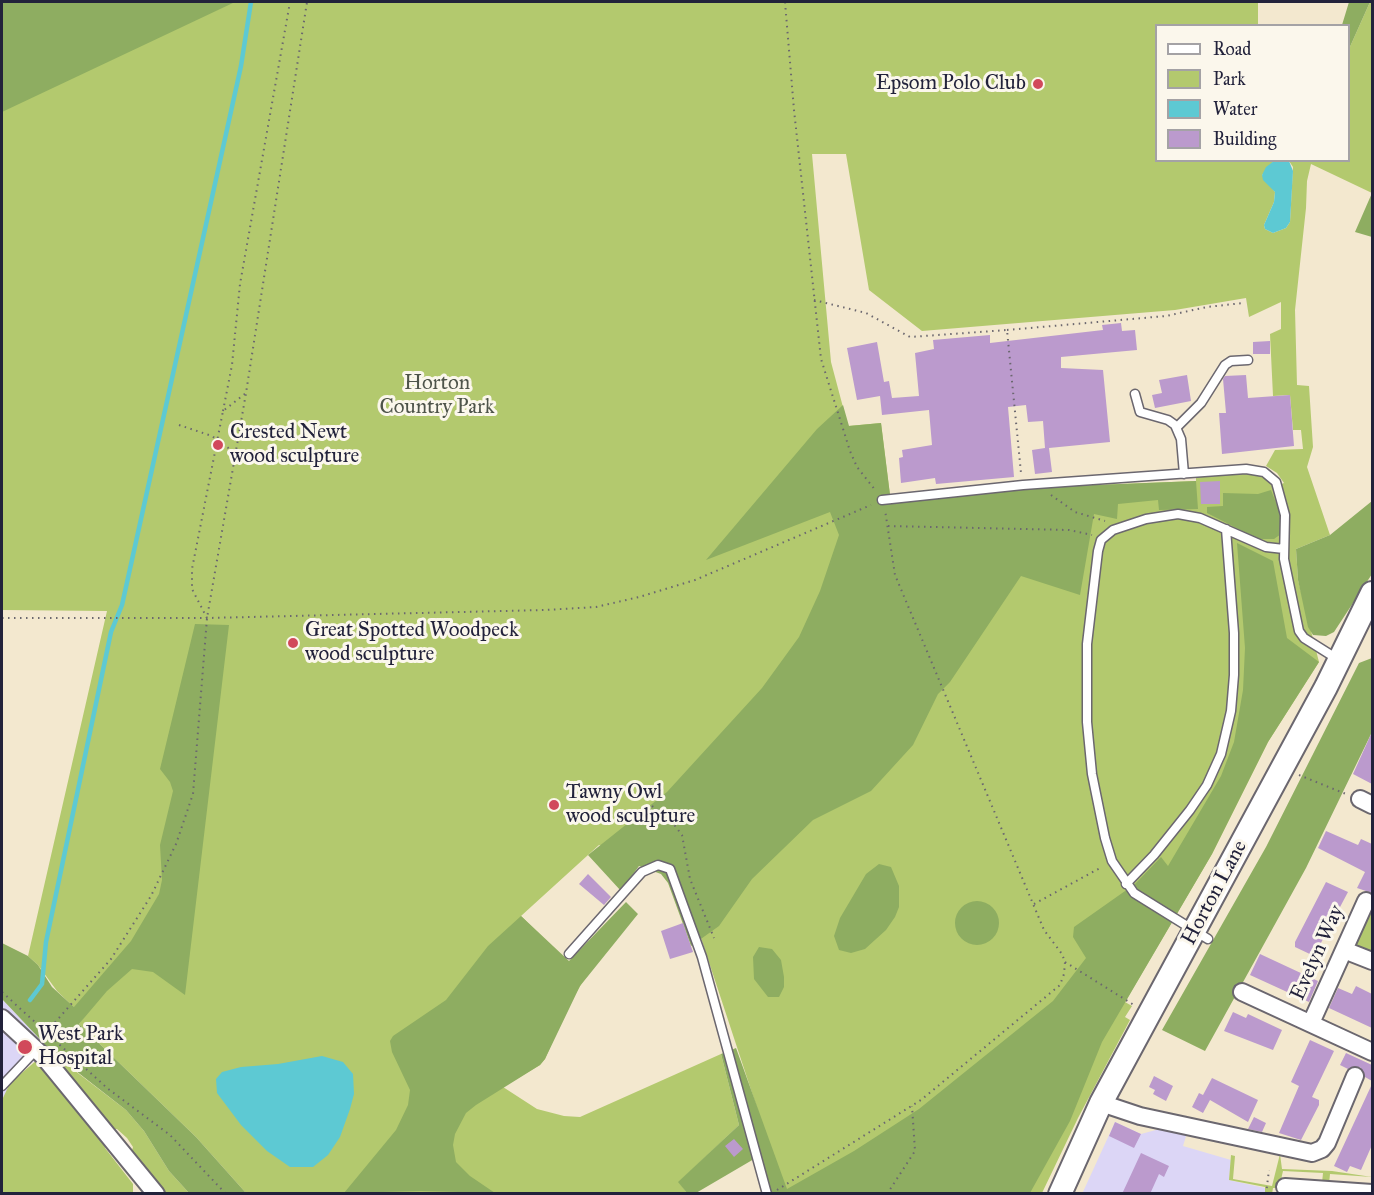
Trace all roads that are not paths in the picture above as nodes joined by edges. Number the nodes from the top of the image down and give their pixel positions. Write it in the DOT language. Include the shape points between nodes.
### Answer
graph roads {
  1 [pos="1248,360"];
  2 [pos="1135,394"];
  3 [pos="1177,427"];
  4 [pos="1184,474"];
  5 [pos="882,500"];
  6 [pos="1226,529"];
  7 [pos="1284,549"];
  8 [pos="1372,593"];
  9 [pos="1339,660"];
  10 [pos="1126,884"];
  11 [pos="1366,901"];
  12 [pos="1201,936"];
  13 [pos="1344,950"];
  14 [pos="569,954"];
  15 [pos="1372,961"];
  16 [pos="1242,992"];
  17 [pos="2,1018"];
  18 [pos="1311,1023"];
  19 [pos="37,1049"];
  20 [pos="1372,1052"];
  21 [pos="1355,1076"];
  22 [pos="2,1086"];
  23 [pos="1101,1103"];
  24 [pos="1285,1187"];
  25 [pos="150,1192"];
  26 [pos="1372,1193"];
  27 [pos="769,1194"];
  28 [pos="1060,1194"];
  1 -- 3 [label="lane" via="1225,365 1201,403"];
  2 -- 3 [label="lane" via="1140,412 1171,421"];
  3 -- 4 [label="lane"];
  4 -- 5 [label="lane"];
  4 -- 7 [label="lane" via="1246,469 1272,476 1286,523"];
  6 -- 7 [label="lane" via="1261,546"];
  6 -- 10 [label="lane" via="1234,675 1221,754 1195,803"];
  6 -- 10 [label="lane" via="1178,514 1125,525 1101,540 1086,644 1087,722 1092,774 1112,861"];
  7 -- 9 [label="lane" via="1299,631 1304,639"];
  8 -- 9 [label="street, Horton Lane"];
  9 -- 12 [label="street, Horton Lane"];
  10 -- 12 [label="lane" via="1140,899"];
  11 -- 13 [label="street, Evelyn Way"];
  12 -- 23 [label="street, Horton Lane"];
  13 -- 15 [label="street"];
  13 -- 18 [label="street, Evelyn Way"];
  14 -- 27 [label="lane" via="642,872 658,865 670,869 702,957"];
  16 -- 18 [label="street, Evelyn Way"];
  17 -- 19 [label="street"];
  18 -- 20 [label="street, Evelyn Way"];
  19 -- 22 [label="lane"];
  19 -- 25 [label="street"];
  21 -- 23 [label="street" via="1327,1143 1312,1153 1140,1116"];
  23 -- 28 [label="street, Horton Lane"];
  24 -- 26 [label="street"];
}
